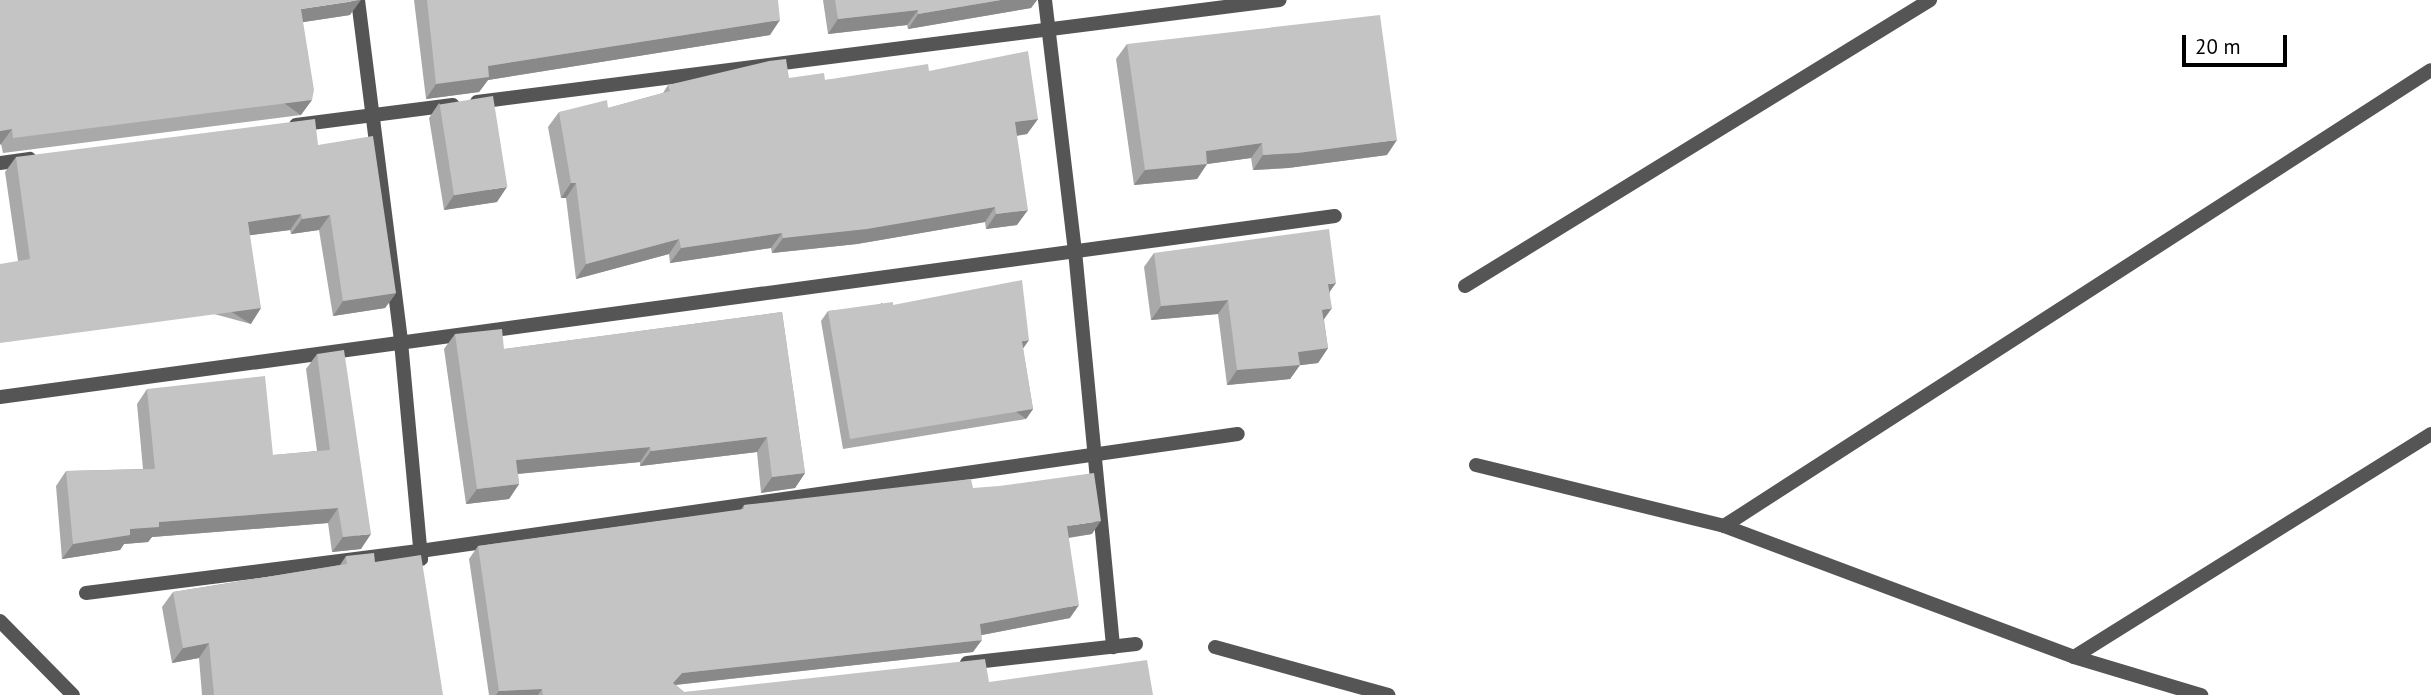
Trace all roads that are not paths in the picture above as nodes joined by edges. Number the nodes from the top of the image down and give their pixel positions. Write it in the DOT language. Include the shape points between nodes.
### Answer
graph roads {
  1 [pos="358,0"];
  2 [pos="1045,0"];
  3 [pos="1280,0"];
  4 [pos="1930,0"];
  5 [pos="1048,29"];
  6 [pos="2431,70"];
  7 [pos="373,115"];
  8 [pos="276,127"];
  9 [pos="41,158"];
  10 [pos="0,163"];
  11 [pos="1335,216"];
  12 [pos="1074,251"];
  13 [pos="1465,286"];
  14 [pos="401,342"];
  15 [pos="0,397"];
  16 [pos="1238,434"];
  17 [pos="2431,434"];
  18 [pos="1092,452"];
  19 [pos="1476,465"];
  20 [pos="1724,526"];
  21 [pos="420,551"];
  22 [pos="423,577"];
  23 [pos="86,593"];
  24 [pos="0,621"];
  25 [pos="1136,644"];
  26 [pos="1113,647"];
  27 [pos="1215,647"];
  28 [pos="2074,657"];
  29 [pos="948,665"];
  30 [pos="1371,692"];
  31 [pos="73,695"];
  32 [pos="1388,695"];
  33 [pos="2201,695"];
  1 -- 7 [label="street"];
  2 -- 5 [label="street"];
  3 -- 5 [label="street"];
  4 -- 13 [label="street"];
  5 -- 7 [label="street"];
  5 -- 12 [label="street"];
  6 -- 20 [label="street"];
  7 -- 8 [label="street"];
  7 -- 14 [label="street"];
  9 -- 10 [label="street"];
  11 -- 12 [label="street"];
  12 -- 14 [label="street"];
  12 -- 18 [label="street"];
  14 -- 15 [label="street"];
  14 -- 21 [label="street"];
  16 -- 18 [label="street"];
  17 -- 28 [label="street"];
  18 -- 21 [label="street"];
  18 -- 26 [label="street"];
  19 -- 20 [label="street"];
  20 -- 28 [label="street"];
  21 -- 22 [label="street"];
  21 -- 23 [label="street"];
  24 -- 31 [label="street"];
  25 -- 26 [label="street"];
  26 -- 29 [label="street"];
  27 -- 30 [label="street"];
  28 -- 33 [label="street"];
  30 -- 32 [label="street"];
}
